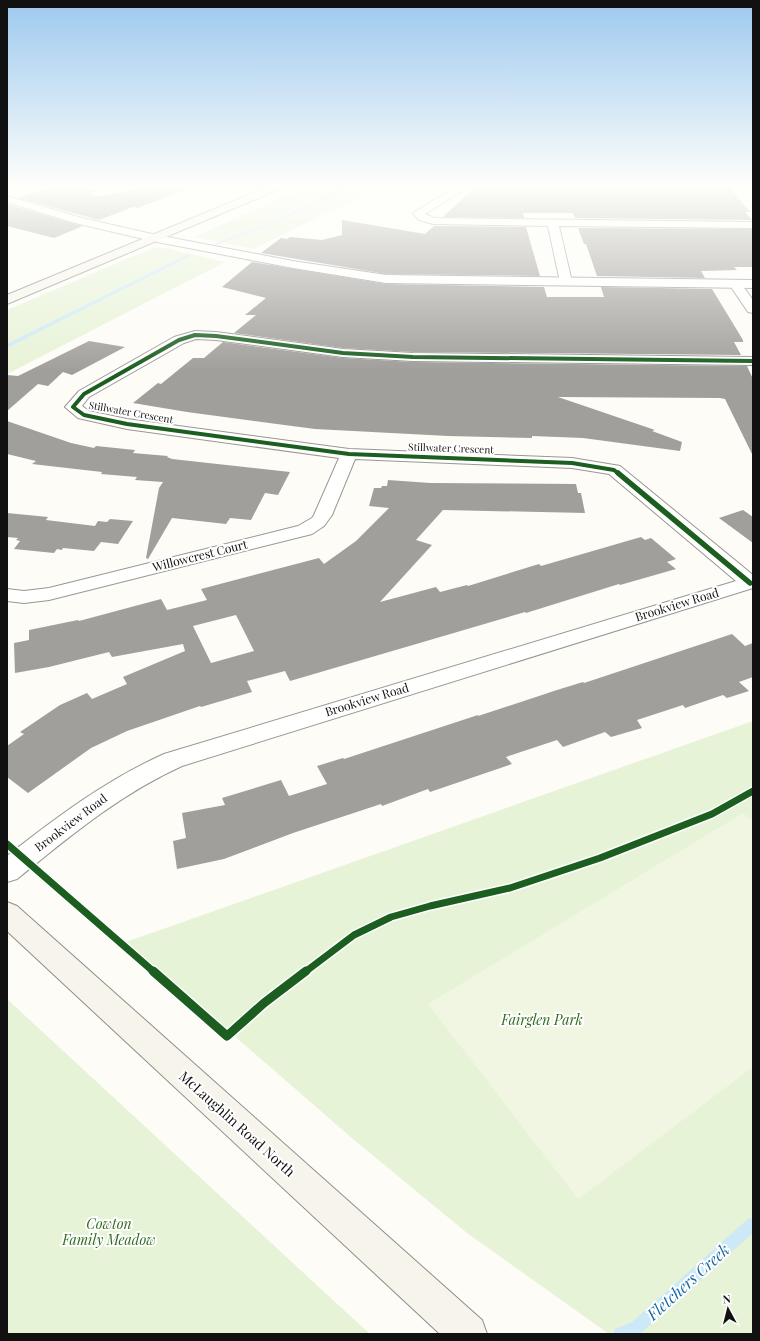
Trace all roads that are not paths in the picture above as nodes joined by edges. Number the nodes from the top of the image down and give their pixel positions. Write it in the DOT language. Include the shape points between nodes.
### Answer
graph roads {
  1 [pos="136,247"];
  2 [pos="199,247"];
  3 [pos="558,247"];
  4 [pos="566,282"];
  5 [pos="736,284"];
  6 [pos="753,284"];
  7 [pos="7,300"];
  8 [pos="753,309"];
  9 [pos="753,361"];
  10 [pos="349,454"];
  11 [pos="752,582"];
  12 [pos="7,595"];
  13 [pos="7,871"];
  14 [pos="7,914"];
  15 [pos="460,1328"];
  1 -- 7 [label="main road"];
  2 -- 4 [label="street" via="284,264 386,279"];
  3 -- 4 [label="street"];
  4 -- 5 [label="street"];
  5 -- 6 [label="street"];
  5 -- 8 [label="street"];
  9 -- 10 [label="street, Stillwater Crescent" via="413,357 343,353 195,335 179,340 84,394 73,407 84,415 127,424"];
  10 -- 11 [label="street, Stillwater Crescent" via="572,463 614,470"];
  10 -- 12 [label="street, Willowcrest Court" via="323,515 318,522 305,530 49,594 24,597"];
  11 -- 13 [label="street, Brookview Road" via="173,760 123,784"];
  14 -- 15 [label="main road, McLaughlin Road North"];
}
